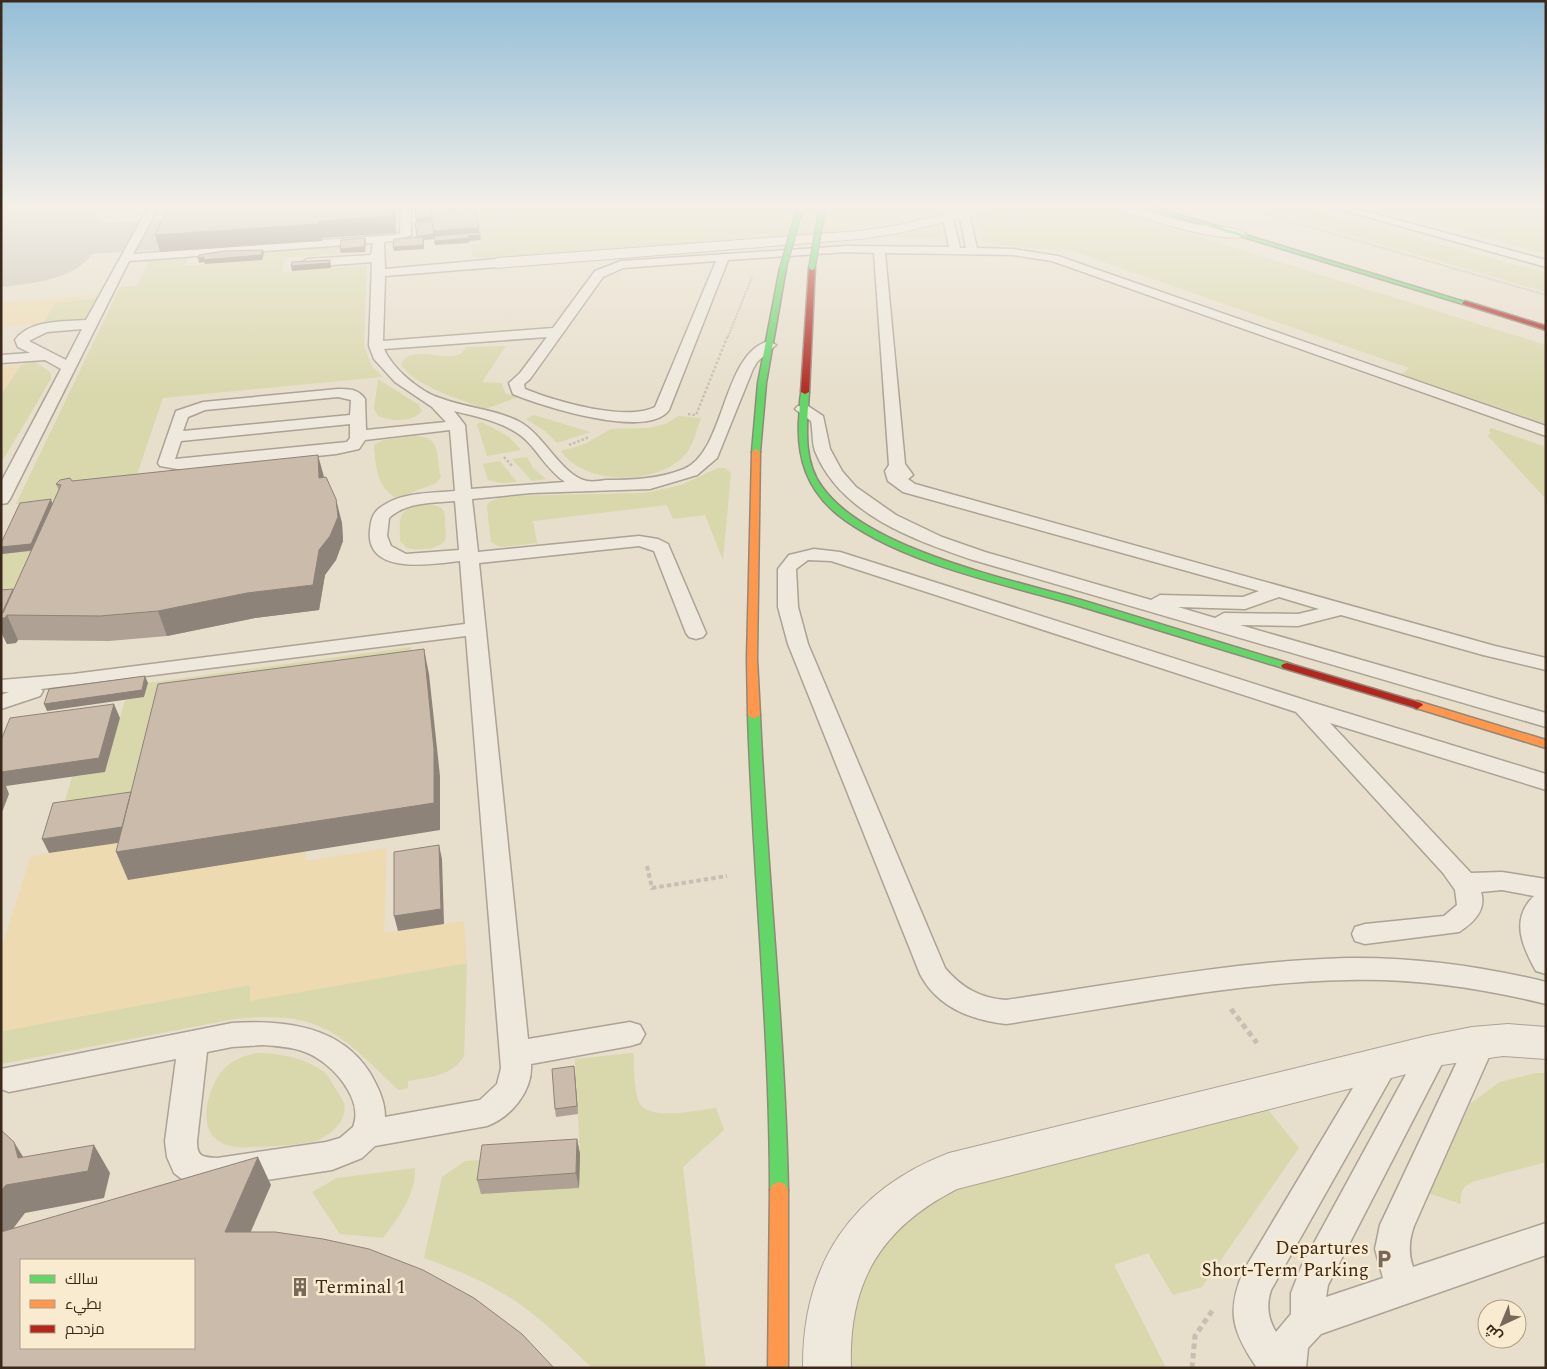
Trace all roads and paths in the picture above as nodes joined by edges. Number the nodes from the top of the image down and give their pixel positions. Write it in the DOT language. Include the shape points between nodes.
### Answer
graph roads {
  1 [pos="120,268"];
  2 [pos="378,268"];
  3 [pos="433,268"];
  4 [pos="616,268"];
  5 [pos="718,268"];
  6 [pos="783,268"];
  7 [pos="812,268"];
  8 [pos="881,268"];
  9 [pos="1082,268"];
  10 [pos="1349,268"];
  11 [pos="1452,268"];
  12 [pos="379,272"];
  13 [pos="1546,295"];
  14 [pos="92,324"];
  15 [pos="1546,328"];
  16 [pos="552,338"];
  17 [pos="769,345"];
  18 [pos="376,349"];
  19 [pos="47,356"];
  20 [pos="1,359"];
  21 [pos="69,367"];
  22 [pos="436,402"];
  23 [pos="1420,402"];
  24 [pos="804,409"];
  25 [pos="455,421"];
  26 [pos="358,427"];
  27 [pos="1546,431"];
  28 [pos="593,435"];
  29 [pos="173,437"];
  30 [pos="1546,442"];
  31 [pos="542,451"];
  32 [pos="582,486"];
  33 [pos="465,493"];
  34 [pos="1,499"];
  35 [pos="468,561"];
  36 [pos="1278,591"];
  37 [pos="1130,600"];
  38 [pos="1340,608"];
  39 [pos="1191,618"];
  40 [pos="475,629"];
  41 [pos="696,633"];
  42 [pos="1546,664"];
  43 [pos="73,680"];
  44 [pos="1,686"];
  45 [pos="1,702"];
  46 [pos="1303,707"];
  47 [pos="1546,720"];
  48 [pos="1546,744"];
  49 [pos="1546,782"];
  50 [pos="647,866"];
  51 [pos="735,875"];
  52 [pos="1466,883"];
  53 [pos="1546,889"];
  54 [pos="1546,901"];
  55 [pos="1365,934"];
  56 [pos="1546,963"];
  57 [pos="1211,982"];
  58 [pos="1546,993"];
  59 [pos="630,1034"];
  60 [pos="1481,1041"];
  61 [pos="193,1043"];
  62 [pos="1257,1043"];
  63 [pos="1546,1043"];
  64 [pos="1434,1050"];
  65 [pos="515,1054"];
  66 [pos="1383,1065"];
  67 [pos="9,1079"];
  68 [pos="366,1134"];
  69 [pos="1546,1239"];
  70 [pos="1404,1286"];
  71 [pos="1310,1320"];
  72 [pos="778,1368"];
  73 [pos="827,1368"];
  74 [pos="1279,1368"];
  75 [pos="1288,1368"];
  1 -- 14 [label="lane"];
  2 -- 12 [label="lane"];
  3 -- 12 [label="lane"];
  4 -- 16 [label="lane" via="596,278"];
  5 -- 16 [label="lane" via="660,410 644,418 620,419 518,391 516,383 525,376"];
  6 -- 17 [label="highway, bridge"];
  7 -- 24 [label="highway, bridge"];
  8 -- 36 [label="lane" via="898,465 894,477 899,483"];
  9 -- 27 [label="lane"];
  10 -- 15 [label="highway"];
  11 -- 13 [label="path"];
  12 -- 18 [label="lane"];
  14 -- 19 [label="lane" via="40,330 22,340 23,344"];
  14 -- 21 [label="lane"];
  16 -- 18 [label="lane"];
  17 -- 32 [label="lane" via="746,369 709,458 701,465 677,478 650,484"];
  17 -- 72 [label="highway" via="762,382 754,471 752,659 756,799 774,1008 779,1186"];
  18 -- 22 [label="lane" via="392,373"];
  19 -- 20 [label="lane"];
  19 -- 21 [label="lane"];
  21 -- 34 [label="lane"];
  22 -- 25 [label="lane"];
  22 -- 31 [label="lane" via="514,425 533,438"];
  23 -- 30 [label="lane"];
  24 -- 37 [label="lane" via="818,419 824,453 840,479 886,516 958,550"];
  24 -- 48 [label="highway" via="802,438 808,471 834,505 883,538 953,565"];
  25 -- 26 [label="lane"];
  25 -- 33 [label="lane"];
  26 -- 29 [label="lane"];
  26 -- 29 [label="lane" via="358,399 353,394 203,406 187,410 180,417"];
  26 -- 29 [label="lane" via="357,442 345,448 176,466 166,463"];
  28 -- 31 [label="path" via="574,444"];
  31 -- 32 [label="lane" via="558,470"];
  32 -- 33 [label="lane"];
  33 -- 35 [label="lane"];
  33 -- 35 [label="lane" via="405,502 390,508 380,517 380,545 382,551 399,559"];
  35 -- 40 [label="lane"];
  35 -- 41 [label="lane" via="539,560 555,552 639,541 657,546 662,548"];
  36 -- 37 [label="lane" via="1245,603"];
  36 -- 38 [label="lane"];
  37 -- 39 [label="lane"];
  38 -- 39 [label="lane" via="1290,620"];
  38 -- 42 [label="lane"];
  39 -- 47 [label="lane"];
  40 -- 43 [label="lane"];
  40 -- 65 [label="lane"];
  43 -- 44 [label="lane"];
  43 -- 45 [label="lane"];
  46 -- 49 [label="lane"];
  46 -- 52 [label="lane"];
  46 -- 57 [label="lane" via="834,556 804,556 790,563 787,569 787,599 795,635 934,974 946,989 976,1008 1006,1012"];
  50 -- 51 [label="path" via="652,888"];
  52 -- 53 [label="lane" via="1502,881"];
  52 -- 55 [label="lane" via="1471,897 1469,908 1462,918 1450,925"];
  54 -- 56 [label="lane" via="1537,910 1532,928"];
  57 -- 58 [label="lane" via="1348,968 1496,981"];
  57 -- 62 [label="path"];
  59 -- 65 [label="lane"];
  60 -- 63 [label="street"];
  60 -- 64 [label="street"];
  60 -- 70 [label="lane" via="1396,1225 1391,1242 1393,1261"];
  61 -- 67 [label="lane"];
  61 -- 68 [label="lane" via="263,1033 292,1036 318,1044 339,1057 356,1074 370,1113"];
  61 -- 68 [label="lane" via="181,1141 181,1156 189,1168 202,1173 217,1173 330,1156 351,1148"];
  64 -- 66 [label="street"];
  64 -- 71 [label="lane" via="1314,1277 1306,1304"];
  65 -- 68 [label="lane" via="513,1087 487,1112"];
  66 -- 73 [label="street" via="982,1163 949,1172 919,1187 892,1206 868,1231 851,1258 838,1288 830,1321"];
  66 -- 74 [label="lane" via="1249,1298 1250,1317 1258,1337"];
  69 -- 70 [label="lane"];
  70 -- 71 [label="lane"];
  71 -- 75 [label="lane" via="1291,1340"];
}
